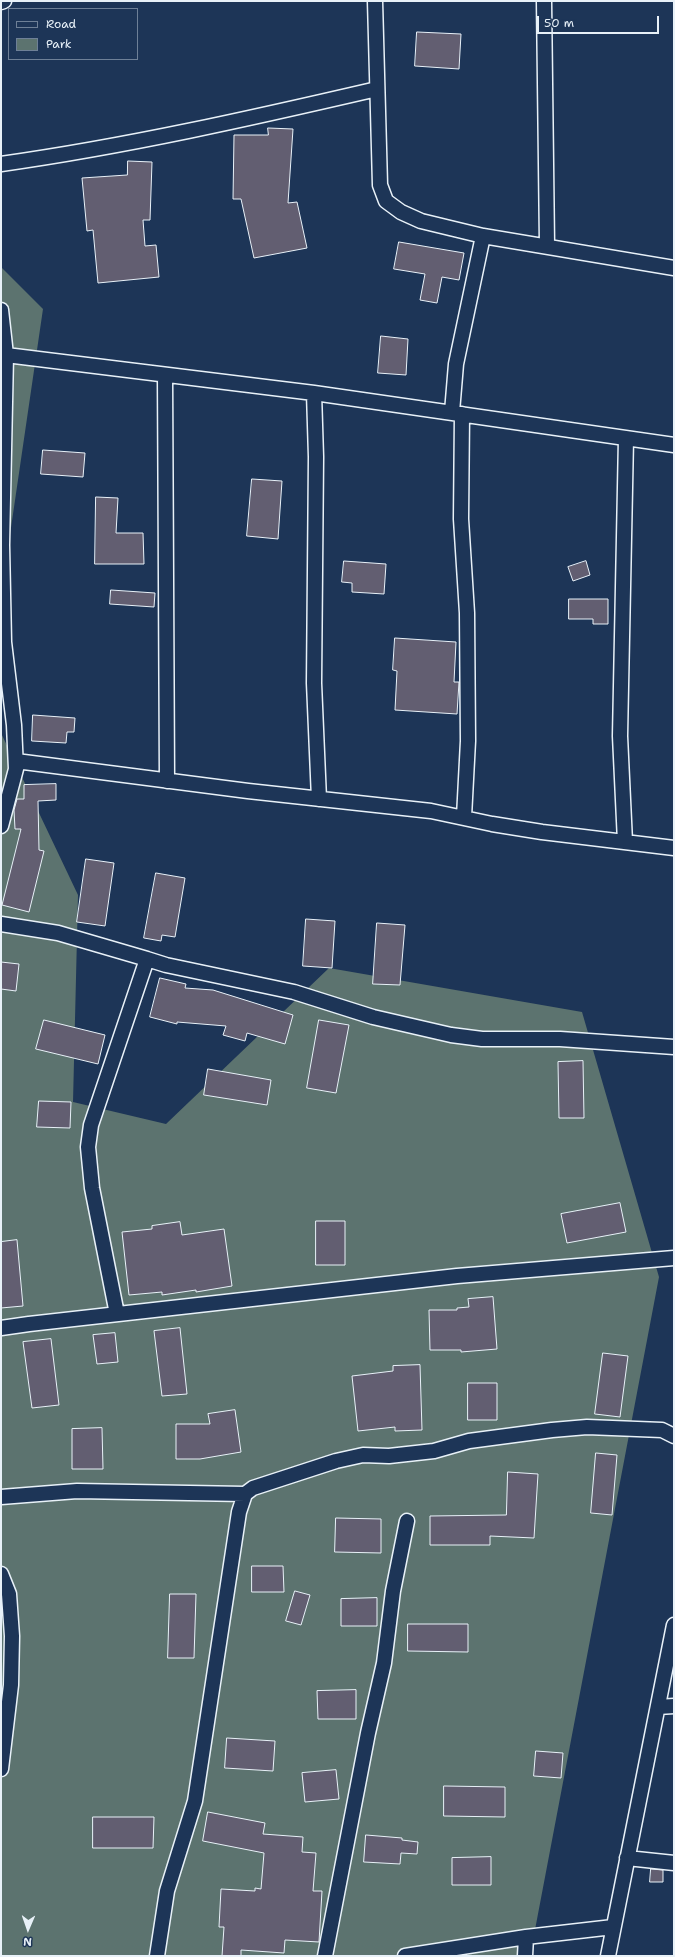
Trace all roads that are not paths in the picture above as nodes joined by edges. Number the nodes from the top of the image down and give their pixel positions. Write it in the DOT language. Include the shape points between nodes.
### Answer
graph roads {
  1 [pos="4,1"];
  2 [pos="375,1"];
  3 [pos="544,1"];
  4 [pos="1,2"];
  5 [pos="377,89"];
  6 [pos="1,164"];
  7 [pos="483,236"];
  8 [pos="547,245"];
  9 [pos="674,268"];
  10 [pos="1,310"];
  11 [pos="6,355"];
  12 [pos="165,375"];
  13 [pos="314,393"];
  14 [pos="457,413"];
  15 [pos="626,438"];
  16 [pos="674,445"];
  17 [pos="16,761"];
  18 [pos="167,781"];
  19 [pos="319,799"];
  20 [pos="464,817"];
  21 [pos="1,826"];
  22 [pos="625,842"];
  23 [pos="674,848"];
  24 [pos="1,924"];
  25 [pos="148,959"];
  26 [pos="674,1047"];
  27 [pos="674,1258"];
  28 [pos="117,1314"];
  29 [pos="1,1328"];
  30 [pos="674,1436"];
  31 [pos="246,1494"];
  32 [pos="1,1497"];
  33 [pos="407,1521"];
  34 [pos="1,1574"];
  35 [pos="674,1625"];
  36 [pos="674,1706"];
  37 [pos="658,1707"];
  38 [pos="1,1769"];
  39 [pos="627,1858"];
  40 [pos="674,1863"];
  41 [pos="613,1927"];
  42 [pos="526,1937"];
  43 [pos="157,1956"];
  44 [pos="325,1956"];
  45 [pos="405,1956"];
  46 [pos="525,1956"];
  47 [pos="608,1956"];
  1 -- 4 [label="street"];
  2 -- 5 [label="street"];
  3 -- 8 [label="street"];
  5 -- 6 [label="street" via="228,124 80,153"];
  5 -- 7 [label="street" via="380,185 386,201 401,212 421,221"];
  7 -- 8 [label="street"];
  7 -- 14 [label="street" via="456,364"];
  8 -- 9 [label="street"];
  10 -- 11 [label="street"];
  11 -- 12 [label="street"];
  11 -- 17 [label="street" via="2,567 4,642"];
  12 -- 13 [label="street"];
  12 -- 18 [label="street"];
  13 -- 14 [label="street"];
  13 -- 19 [label="street" via="314,683"];
  14 -- 15 [label="street"];
  14 -- 20 [label="street" via="467,613 468,741"];
  15 -- 16 [label="street"];
  15 -- 22 [label="street" via="620,736"];
  17 -- 18 [label="street"];
  17 -- 21 [label="street"];
  18 -- 19 [label="street"];
  19 -- 20 [label="street"];
  20 -- 22 [label="street" via="542,832"];
  22 -- 23 [label="street"];
  24 -- 25 [label="street" via="58,933"];
  25 -- 26 [label="street" via="294,992 373,1017 451,1035 482,1039 560,1039"];
  25 -- 28 [label="street" via="91,1125 88,1147 92,1188"];
  27 -- 28 [label="street" via="456,1276"];
  28 -- 29 [label="street"];
  30 -- 31 [label="street" via="662,1430 587,1427 469,1441 434,1451 389,1456 363,1455 336,1461 253,1488"];
  31 -- 32 [label="street" via="77,1491"];
  31 -- 43 [label="street" via="239,1512 195,1800 167,1891"];
  33 -- 44 [label="street" via="393,1591 384,1663"];
  34 -- 38 [label="street" via="9,1594 12,1636 11,1685"];
  35 -- 37 [label="street"];
  36 -- 37 [label="street"];
  37 -- 39 [label="street"];
  39 -- 40 [label="street"];
  39 -- 41 [label="street"];
  41 -- 42 [label="street"];
  41 -- 47 [label="street"];
  42 -- 45 [label="street"];
  42 -- 46 [label="street"];
}
